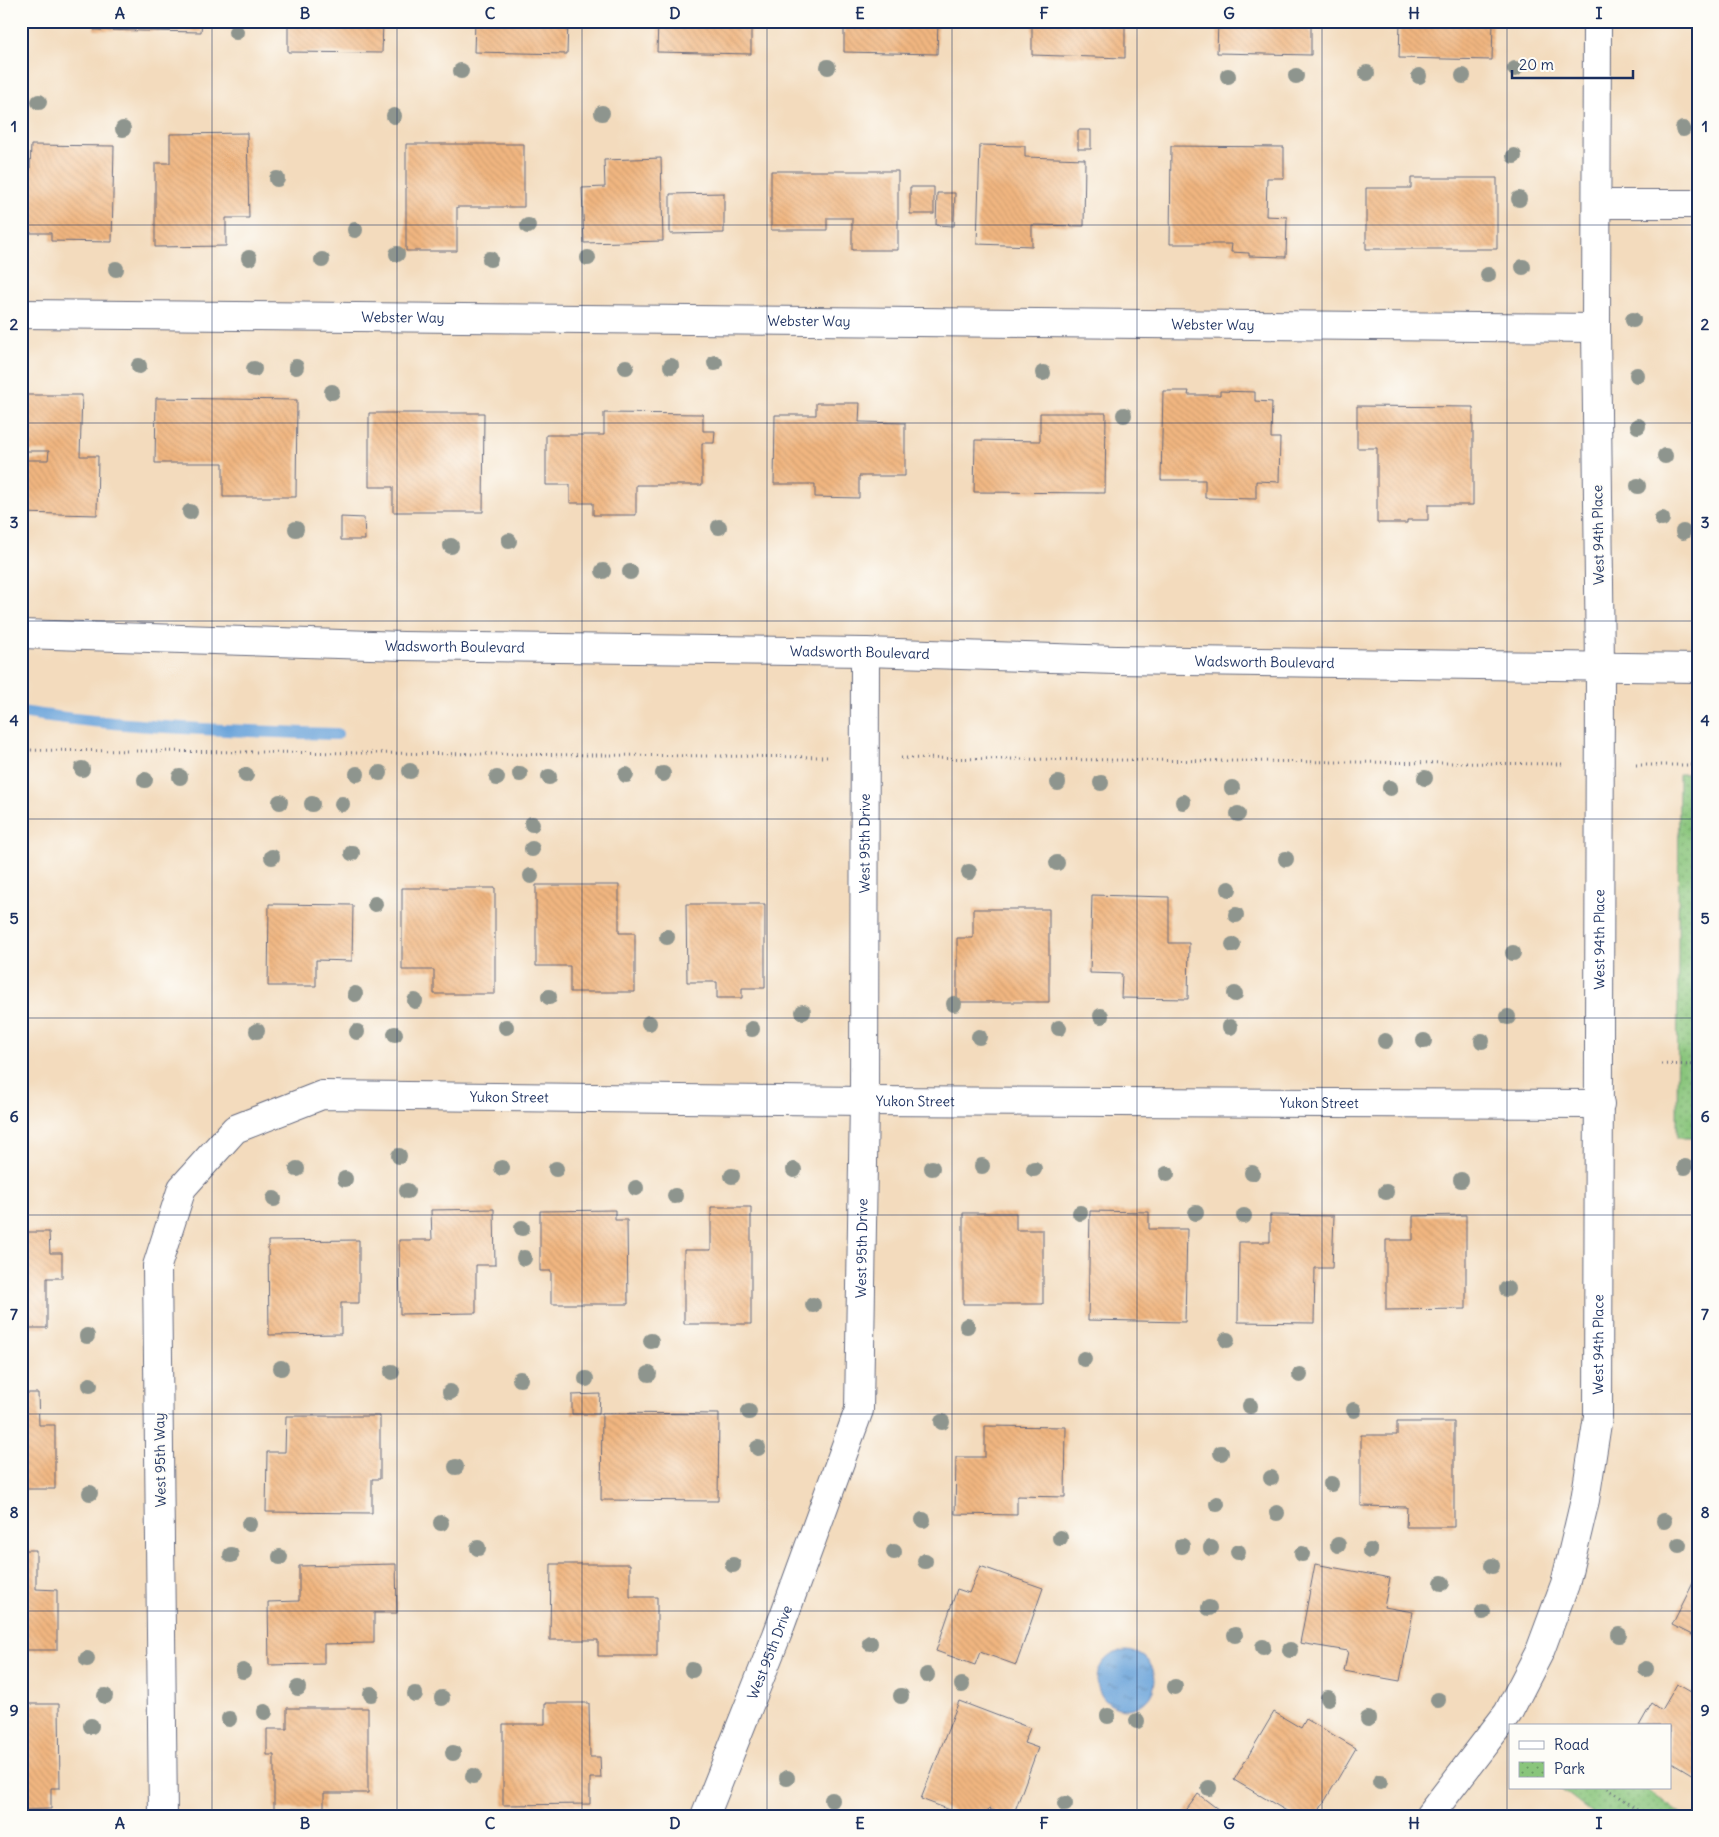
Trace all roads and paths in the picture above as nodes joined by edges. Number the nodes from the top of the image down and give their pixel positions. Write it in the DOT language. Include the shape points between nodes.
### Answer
graph roads {
  1 [pos="1597,21"];
  2 [pos="1597,204"];
  3 [pos="1698,204"];
  4 [pos="21,314"];
  5 [pos="1596,328"];
  6 [pos="21,634"];
  7 [pos="865,652"];
  8 [pos="1600,667"];
  9 [pos="1698,668"];
  10 [pos="1661,1064"];
  11 [pos="1698,1066"];
  12 [pos="864,1101"];
  13 [pos="1600,1104"];
  14 [pos="235,1129"];
  15 [pos="1611,1790"];
  16 [pos="164,1816"];
  17 [pos="704,1816"];
  18 [pos="1429,1816"];
  19 [pos="1645,1816"];
  1 -- 2 [label="street, West 94th Place"];
  2 -- 3 [label="street"];
  2 -- 5 [label="street, West 94th Place"];
  4 -- 5 [label="street, Webster Way"];
  5 -- 8 [label="street, West 94th Place"];
  6 -- 7 [label="street, Wadsworth Boulevard" via="403,646"];
  7 -- 8 [label="street, Wadsworth Boulevard" via="1116,660"];
  7 -- 12 [label="street, West 95th Drive"];
  8 -- 9 [label="street, Wadsworth Boulevard"];
  8 -- 13 [label="street, West 94th Place"];
  10 -- 11 [label="path"];
  12 -- 13 [label="street, Yukon Street"];
  12 -- 14 [label="street, Yukon Street" via="322,1096"];
  12 -- 17 [label="street, West 95th Drive" via="859,1410 777,1635"];
  13 -- 18 [label="street, West 94th Place" via="1598,1417 1586,1500 1564,1584 1540,1651 1508,1713"];
  14 -- 16 [label="street, West 95th Way" via="182,1188 157,1266"];
  15 -- 19 [label="path"];
}
